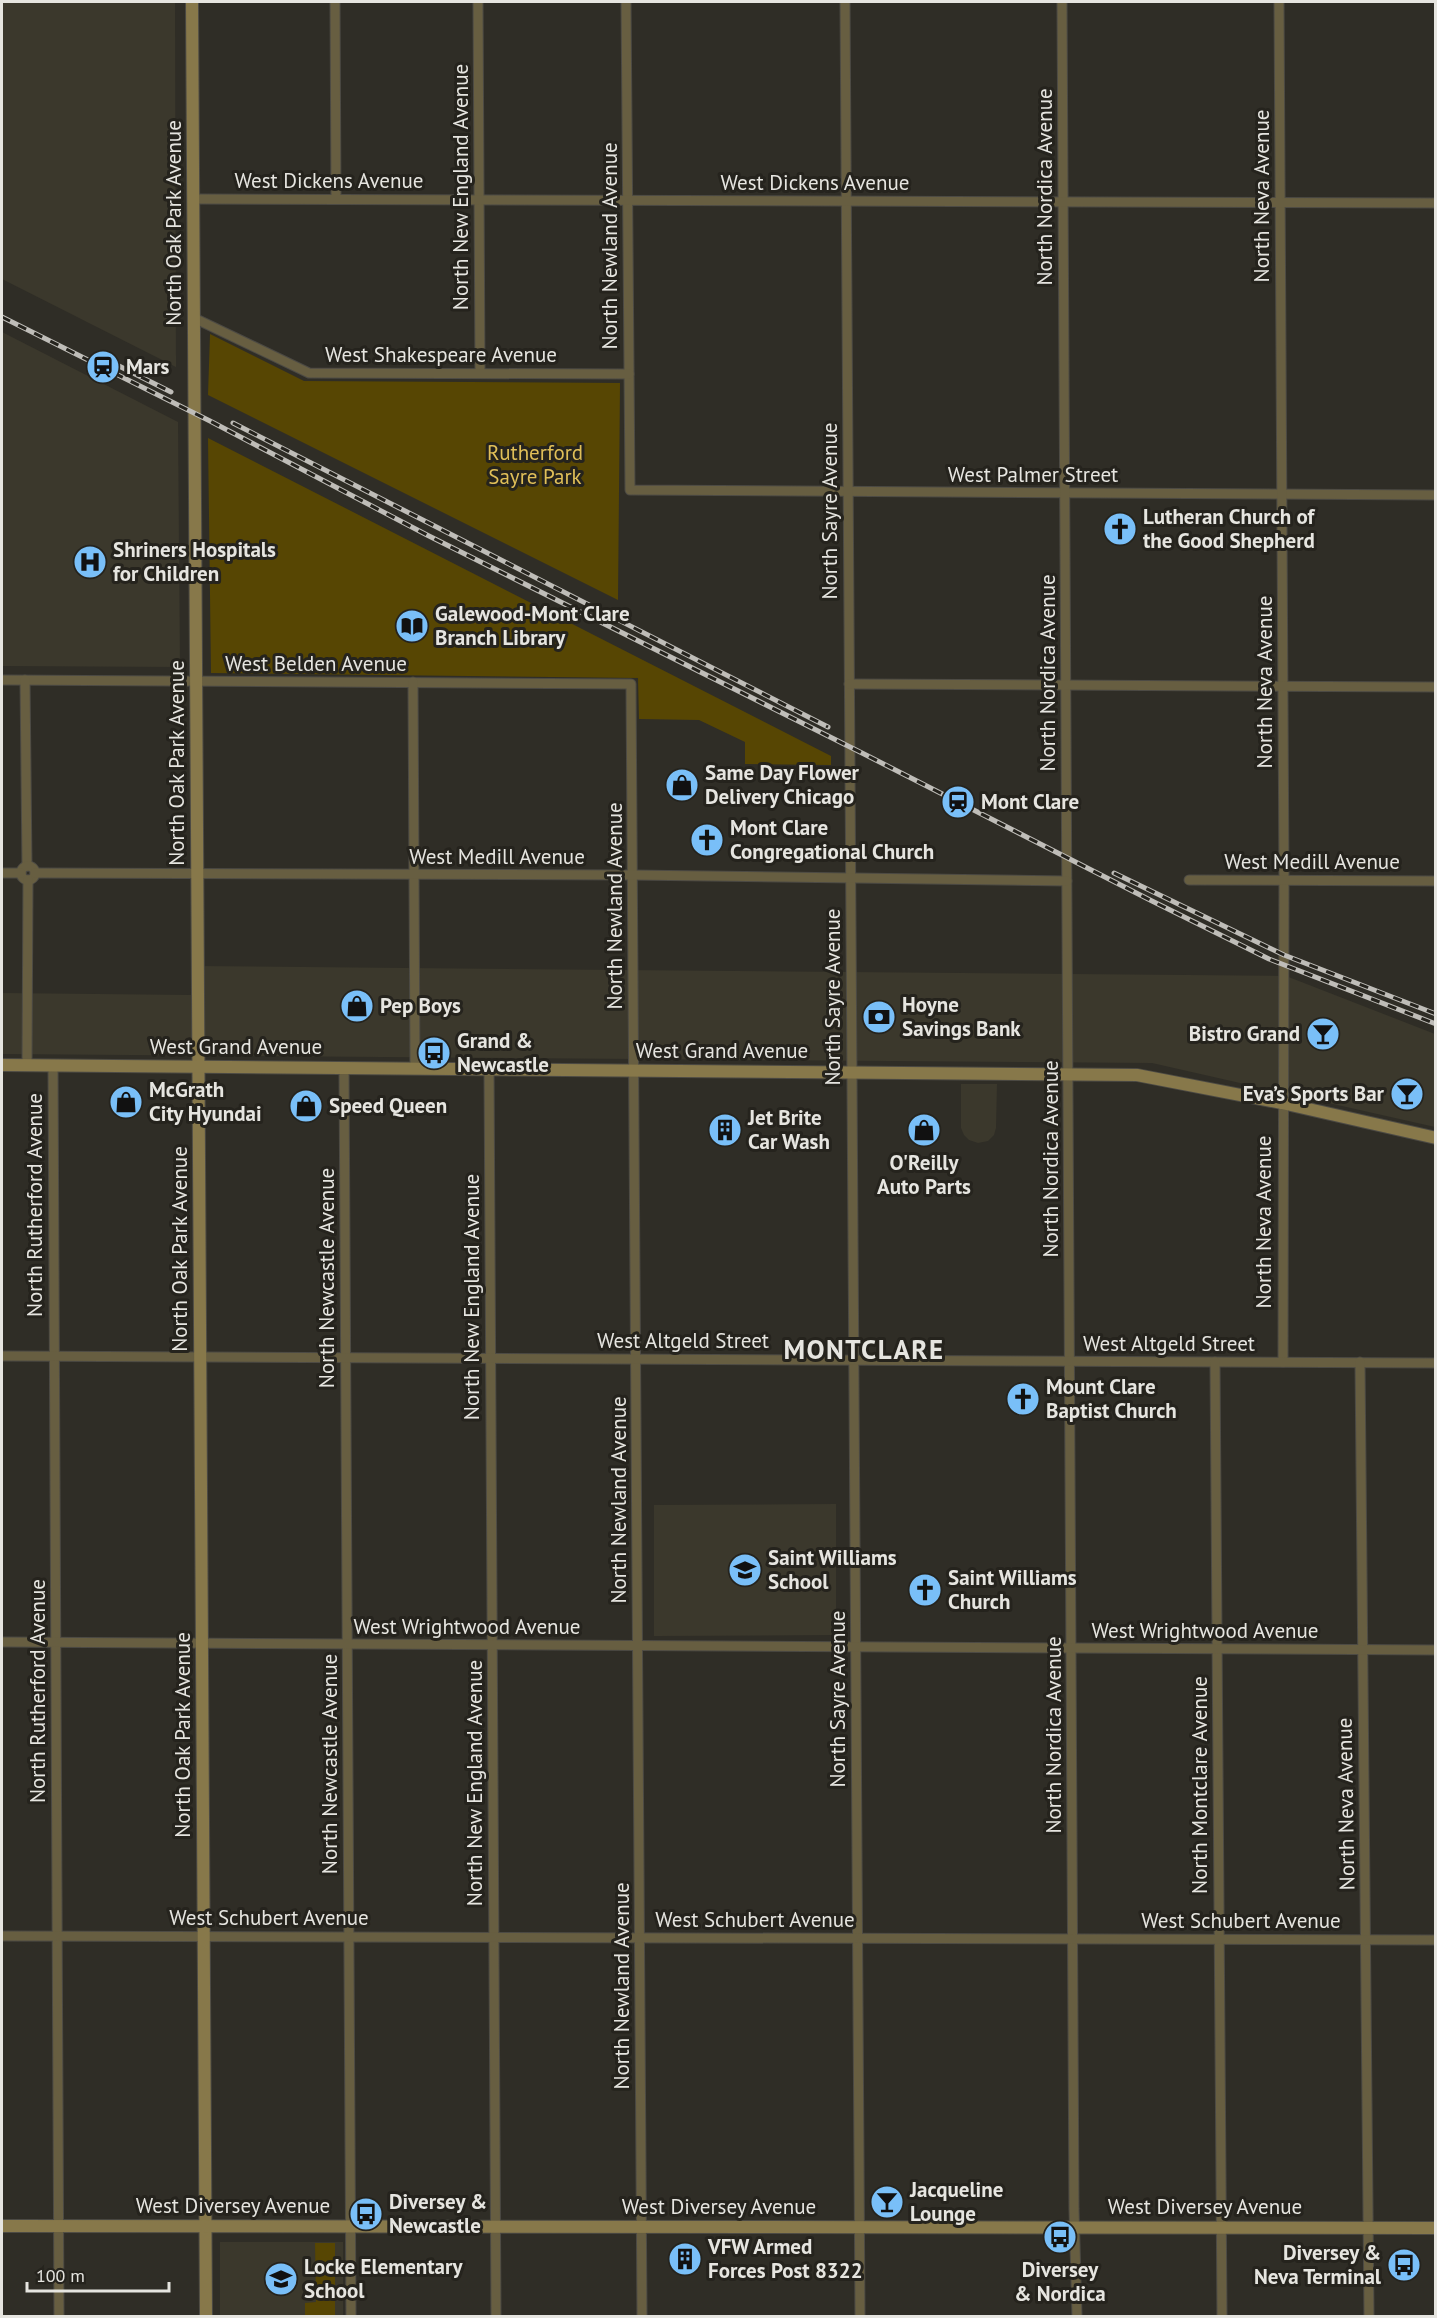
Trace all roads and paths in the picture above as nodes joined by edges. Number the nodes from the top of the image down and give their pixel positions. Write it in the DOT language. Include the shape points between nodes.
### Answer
graph roads {
  1 [pos="192,2"];
  2 [pos="335,2"];
  3 [pos="478,2"];
  4 [pos="626,2"];
  5 [pos="845,2"];
  6 [pos="1062,2"];
  7 [pos="1279,2"];
  8 [pos="194,199"];
  9 [pos="336,199"];
  10 [pos="479,199"];
  11 [pos="628,200"];
  12 [pos="846,201"];
  13 [pos="1063,202"];
  14 [pos="1280,203"];
  15 [pos="1436,203"];
  16 [pos="194,318"];
  17 [pos="480,373"];
  18 [pos="629,374"];
  19 [pos="630,490"];
  20 [pos="848,491"];
  21 [pos="1065,493"];
  22 [pos="1282,494"];
  23 [pos="1436,495"];
  24 [pos="2,680"];
  25 [pos="26,680"];
  26 [pos="196,682"];
  27 [pos="413,682"];
  28 [pos="631,684"];
  29 [pos="849,684"];
  30 [pos="1066,685"];
  31 [pos="1283,687"];
  32 [pos="1436,687"];
  33 [pos="198,872"];
  34 [pos="2,873"];
  35 [pos="28,873"];
  36 [pos="414,875"];
  37 [pos="633,875"];
  38 [pos="851,878"];
  39 [pos="1189,880"];
  40 [pos="1284,880"];
  41 [pos="1067,881"];
  42 [pos="1436,881"];
  43 [pos="2,1065"];
  44 [pos="27,1065"];
  45 [pos="53,1065"];
  46 [pos="199,1066"];
  47 [pos="344,1068"];
  48 [pos="415,1068"];
  49 [pos="489,1069"];
  50 [pos="634,1070"];
  51 [pos="852,1072"];
  52 [pos="1068,1074"];
  53 [pos="1282,1103"];
  54 [pos="1436,1138"];
  55 [pos="2,1356"];
  56 [pos="54,1356"];
  57 [pos="200,1357"];
  58 [pos="345,1358"];
  59 [pos="490,1358"];
  60 [pos="636,1359"];
  61 [pos="854,1360"];
  62 [pos="1070,1361"];
  63 [pos="1215,1362"];
  64 [pos="1283,1362"];
  65 [pos="1360,1362"];
  66 [pos="1436,1363"];
  67 [pos="2,1642"];
  68 [pos="56,1642"];
  69 [pos="202,1643"];
  70 [pos="347,1644"];
  71 [pos="492,1645"];
  72 [pos="638,1646"];
  73 [pos="856,1647"];
  74 [pos="1071,1648"];
  75 [pos="1217,1649"];
  76 [pos="1362,1650"];
  77 [pos="1436,1650"];
  78 [pos="2,1936"];
  79 [pos="57,1936"];
  80 [pos="204,1936"];
  81 [pos="349,1937"];
  82 [pos="494,1937"];
  83 [pos="639,1938"];
  84 [pos="858,1938"];
  85 [pos="1073,1939"];
  86 [pos="1219,1940"];
  87 [pos="1365,1940"];
  88 [pos="1436,1940"];
  89 [pos="2,2226"];
  90 [pos="59,2226"];
  91 [pos="205,2226"];
  92 [pos="351,2226"];
  93 [pos="496,2226"];
  94 [pos="641,2226"];
  95 [pos="860,2226"];
  96 [pos="1076,2226"];
  97 [pos="1221,2227"];
  98 [pos="1368,2227"];
  99 [pos="1436,2228"];
  100 [pos="59,2316"];
  101 [pos="206,2316"];
  102 [pos="351,2316"];
  103 [pos="496,2316"];
  104 [pos="642,2316"];
  105 [pos="860,2316"];
  106 [pos="1077,2316"];
  107 [pos="1222,2316"];
  108 [pos="1369,2316"];
  1 -- 8 [label="main road, North Oak Park Avenue"];
  2 -- 9 [label="street"];
  3 -- 10 [label="street, North New England Avenue"];
  4 -- 11 [label="street, North Newland Avenue"];
  5 -- 12 [label="street, North Sayre Avenue"];
  6 -- 13 [label="street, North Nordica Avenue"];
  7 -- 14 [label="street, North Neva Avenue"];
  8 -- 9 [label="street, West Dickens Avenue"];
  8 -- 16 [label="main road, North Oak Park Avenue"];
  9 -- 10 [label="street, West Dickens Avenue"];
  10 -- 11 [label="street, West Dickens Avenue"];
  10 -- 17 [label="street, North New England Avenue"];
  11 -- 12 [label="street, West Dickens Avenue"];
  11 -- 18 [label="street, North Newland Avenue"];
  12 -- 13 [label="street, West Dickens Avenue"];
  12 -- 20 [label="street, North Sayre Avenue"];
  13 -- 14 [label="street, West Dickens Avenue"];
  13 -- 21 [label="street, North Nordica Avenue"];
  14 -- 15 [label="street, West Dickens Avenue"];
  14 -- 22 [label="street, North Neva Avenue"];
  16 -- 17 [label="street, West Shakespeare Avenue" via="309,373"];
  16 -- 26 [label="main road, North Oak Park Avenue"];
  17 -- 18 [label="street, West Shakespeare Avenue"];
  18 -- 19 [label="street, North Newland Avenue"];
  19 -- 20 [label="street, West Palmer Street"];
  20 -- 21 [label="street, West Palmer Street"];
  20 -- 29 [label="street, North Sayre Avenue"];
  21 -- 22 [label="street, West Palmer Street"];
  21 -- 30 [label="street, North Nordica Avenue"];
  22 -- 23 [label="street, West Palmer Street"];
  22 -- 31 [label="street, North Neva Avenue"];
  24 -- 25 [label="street, West Belden Avenue"];
  25 -- 26 [label="street, West Belden Avenue"];
  25 -- 35 [label="street, North Rutherford Avenue"];
  26 -- 27 [label="street, West Belden Avenue"];
  26 -- 33 [label="main road, North Oak Park Avenue"];
  27 -- 28 [label="street, West Belden Avenue"];
  27 -- 36 [label="street"];
  28 -- 37 [label="street, North Newland Avenue"];
  29 -- 30 [label="street"];
  29 -- 38 [label="street, North Sayre Avenue"];
  30 -- 31 [label="street"];
  30 -- 41 [label="street, North Nordica Avenue"];
  31 -- 32 [label="street"];
  31 -- 40 [label="street, North Neva Avenue"];
  33 -- 35 [label="street, West Medill Avenue"];
  33 -- 36 [label="street, West Medill Avenue"];
  33 -- 46 [label="main road, North Oak Park Avenue"];
  34 -- 35 [label="street, West Medill Avenue"];
  35 -- 44 [label="street, North Rutherford Avenue"];
  36 -- 37 [label="street, West Medill Avenue"];
  36 -- 48 [label="street"];
  37 -- 38 [label="street, West Medill Avenue"];
  37 -- 50 [label="street, North Newland Avenue"];
  38 -- 41 [label="street, West Medill Avenue"];
  38 -- 51 [label="street, North Sayre Avenue"];
  39 -- 40 [label="street, West Medill Avenue"];
  40 -- 42 [label="street, West Medill Avenue"];
  40 -- 53 [label="street, North Neva Avenue"];
  41 -- 52 [label="street, North Nordica Avenue"];
  43 -- 44 [label="main road, West Grand Avenue"];
  44 -- 45 [label="main road, West Grand Avenue"];
  45 -- 46 [label="main road, West Grand Avenue"];
  45 -- 56 [label="street, North Rutherford Avenue"];
  46 -- 47 [label="main road, West Grand Avenue"];
  46 -- 57 [label="main road, North Oak Park Avenue"];
  47 -- 48 [label="main road, West Grand Avenue"];
  47 -- 58 [label="street, North Newcastle Avenue"];
  48 -- 49 [label="main road, West Grand Avenue"];
  49 -- 50 [label="main road, West Grand Avenue"];
  49 -- 59 [label="street, North New England Avenue"];
  50 -- 51 [label="main road, West Grand Avenue"];
  50 -- 60 [label="street, North Newland Avenue"];
  51 -- 52 [label="main road, West Grand Avenue"];
  51 -- 61 [label="street, North Sayre Avenue"];
  52 -- 53 [label="main road, West Grand Avenue" via="1137,1076"];
  52 -- 62 [label="street, North Nordica Avenue"];
  53 -- 54 [label="main road, West Grand Avenue"];
  53 -- 64 [label="street, North Neva Avenue"];
  55 -- 56 [label="street, West Altgeld Street"];
  56 -- 57 [label="street, West Altgeld Street"];
  56 -- 68 [label="street, North Rutherford Avenue"];
  57 -- 58 [label="street, West Altgeld Street"];
  57 -- 69 [label="main road, North Oak Park Avenue"];
  58 -- 59 [label="street, West Altgeld Street"];
  58 -- 70 [label="street, North Newcastle Avenue"];
  59 -- 60 [label="street, West Altgeld Street"];
  59 -- 71 [label="street, North New England Avenue"];
  60 -- 61 [label="street, West Altgeld Street"];
  60 -- 72 [label="street, North Newland Avenue"];
  61 -- 62 [label="street, West Altgeld Street"];
  61 -- 73 [label="street, North Sayre Avenue"];
  62 -- 63 [label="street, West Altgeld Street"];
  62 -- 74 [label="street, North Nordica Avenue"];
  63 -- 64 [label="street, West Altgeld Street"];
  63 -- 75 [label="street, North Montclare Avenue"];
  64 -- 65 [label="street, West Altgeld Street"];
  65 -- 66 [label="street, West Altgeld Street"];
  65 -- 76 [label="street, North Neva Avenue"];
  67 -- 68 [label="street, West Wrightwood Avenue"];
  68 -- 69 [label="street, West Wrightwood Avenue"];
  68 -- 79 [label="street, North Rutherford Avenue"];
  69 -- 70 [label="street, West Wrightwood Avenue"];
  69 -- 80 [label="main road, North Oak Park Avenue"];
  70 -- 71 [label="street, West Wrightwood Avenue"];
  70 -- 81 [label="street, North Newcastle Avenue"];
  71 -- 72 [label="street, West Wrightwood Avenue"];
  71 -- 82 [label="street, North New England Avenue"];
  72 -- 73 [label="street, West Wrightwood Avenue"];
  72 -- 83 [label="street, North Newland Avenue"];
  73 -- 74 [label="street, West Wrightwood Avenue"];
  73 -- 84 [label="street, North Sayre Avenue"];
  74 -- 75 [label="street, West Wrightwood Avenue"];
  74 -- 85 [label="street, North Nordica Avenue"];
  75 -- 76 [label="street, West Wrightwood Avenue"];
  75 -- 86 [label="street, North Montclare Avenue"];
  76 -- 77 [label="street, West Wrightwood Avenue"];
  76 -- 87 [label="street, North Neva Avenue"];
  78 -- 79 [label="street, West Schubert Avenue"];
  79 -- 80 [label="street, West Schubert Avenue"];
  79 -- 90 [label="street, North Rutherford Avenue"];
  80 -- 81 [label="street, West Schubert Avenue"];
  80 -- 91 [label="main road, North Oak Park Avenue"];
  81 -- 82 [label="street, West Schubert Avenue"];
  81 -- 92 [label="street, North Newcastle Avenue"];
  82 -- 83 [label="street, West Schubert Avenue"];
  82 -- 93 [label="street, North New England Avenue"];
  83 -- 84 [label="street, West Schubert Avenue"];
  83 -- 94 [label="street, North Newland Avenue"];
  84 -- 85 [label="street, West Schubert Avenue"];
  84 -- 95 [label="street, North Sayre Avenue"];
  85 -- 86 [label="street, West Schubert Avenue"];
  85 -- 96 [label="street, North Nordica Avenue"];
  86 -- 87 [label="street, West Schubert Avenue"];
  86 -- 97 [label="street, North Montclare Avenue"];
  87 -- 88 [label="street, West Schubert Avenue"];
  87 -- 98 [label="street, North Neva Avenue"];
  89 -- 90 [label="main road, West Diversey Avenue"];
  90 -- 91 [label="main road, West Diversey Avenue"];
  90 -- 100 [label="street, North Rutherford Avenue"];
  91 -- 92 [label="main road, West Diversey Avenue"];
  91 -- 101 [label="main road, North Oak Park Avenue"];
  92 -- 93 [label="main road, West Diversey Avenue"];
  92 -- 102 [label="street, North Newcastle Avenue"];
  93 -- 94 [label="main road, West Diversey Avenue"];
  93 -- 103 [label="street, North New England Avenue"];
  94 -- 95 [label="main road, West Diversey Avenue"];
  94 -- 104 [label="street, North Newland Avenue"];
  95 -- 96 [label="main road, West Diversey Avenue"];
  95 -- 105 [label="street, North Sayre Avenue"];
  96 -- 97 [label="main road, West Diversey Avenue"];
  96 -- 106 [label="street, North Nordica Avenue"];
  97 -- 98 [label="main road, West Diversey Avenue"];
  97 -- 107 [label="street, North Montclare Avenue"];
  98 -- 99 [label="main road, West Diversey Avenue"];
  98 -- 108 [label="street, North Neva Avenue"];
}
